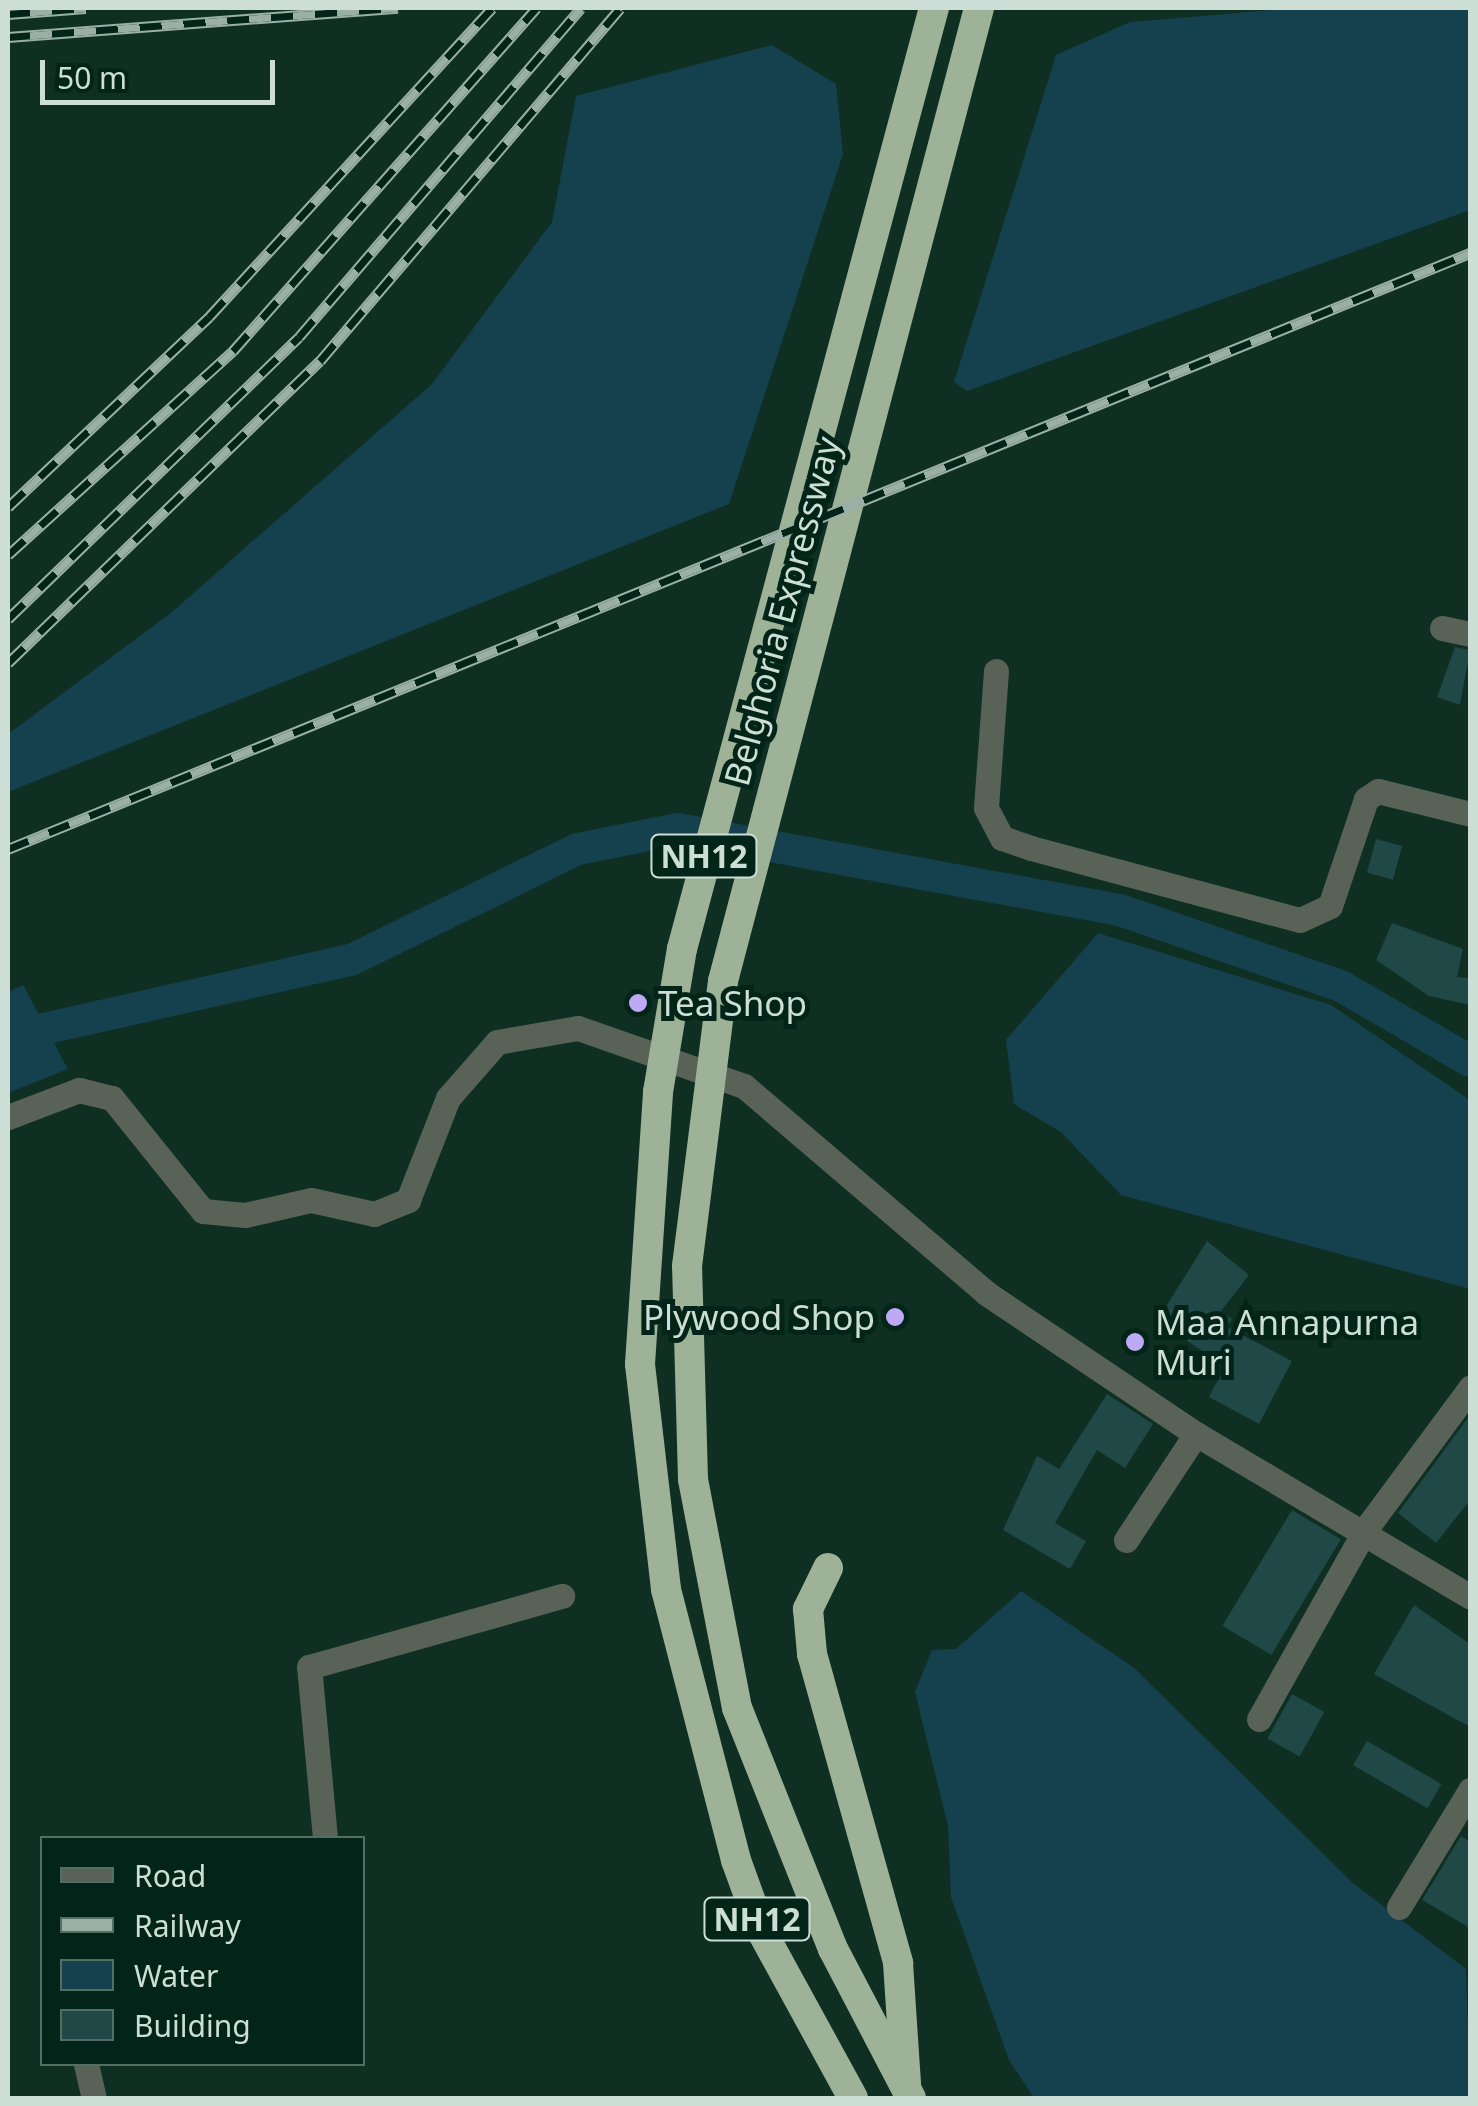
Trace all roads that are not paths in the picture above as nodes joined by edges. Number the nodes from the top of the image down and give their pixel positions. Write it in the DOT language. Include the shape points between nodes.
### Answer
graph roads {
  1 [pos="934,8"];
  2 [pos="979,8"];
  3 [pos="996,671"];
  4 [pos="1470,814"];
  5 [pos="8,1116"];
  6 [pos="1470,1388"];
  7 [pos="1196,1434"];
  8 [pos="1366,1530"];
  9 [pos="1126,1540"];
  10 [pos="828,1568"];
  11 [pos="562,1596"];
  12 [pos="1470,1596"];
  13 [pos="1259,1719"];
  14 [pos="1470,1790"];
  15 [pos="326,1836"];
  16 [pos="1399,1907"];
  17 [pos="86,2066"];
  18 [pos="908,2096"];
  19 [pos="94,2098"];
  20 [pos="853,2098"];
  1 -- 20 [label="highway, Belghoria Expressway / NH12" via="708,840 658,1092 640,1364 666,1589 698,1724 762,1932"];
  2 -- 18 [label="highway, Belghoria Expressway / NH12" via="723,980 699,1134 686,1381 693,1479 737,1708 833,1949"];
  3 -- 4 [label="street" via="986,808 1002,838 1031,848 1300,920 1330,906 1366,800 1378,791"];
  5 -- 7 [label="street" via="79,1090 112,1098 203,1212 245,1214 292,1202 392,1211 408,1200 448,1098 472,1064 524,1030 578,1028 744,1086 986,1293"];
  6 -- 8 [label="street"];
  7 -- 8 [label="street"];
  7 -- 9 [label="street"];
  8 -- 12 [label="street"];
  8 -- 13 [label="street"];
  10 -- 18 [label="highway" via="808,1609 812,1654 898,1963"];
  11 -- 15 [label="street" via="310,1666"];
  14 -- 16 [label="street"];
  17 -- 19 [label="street"];
}
